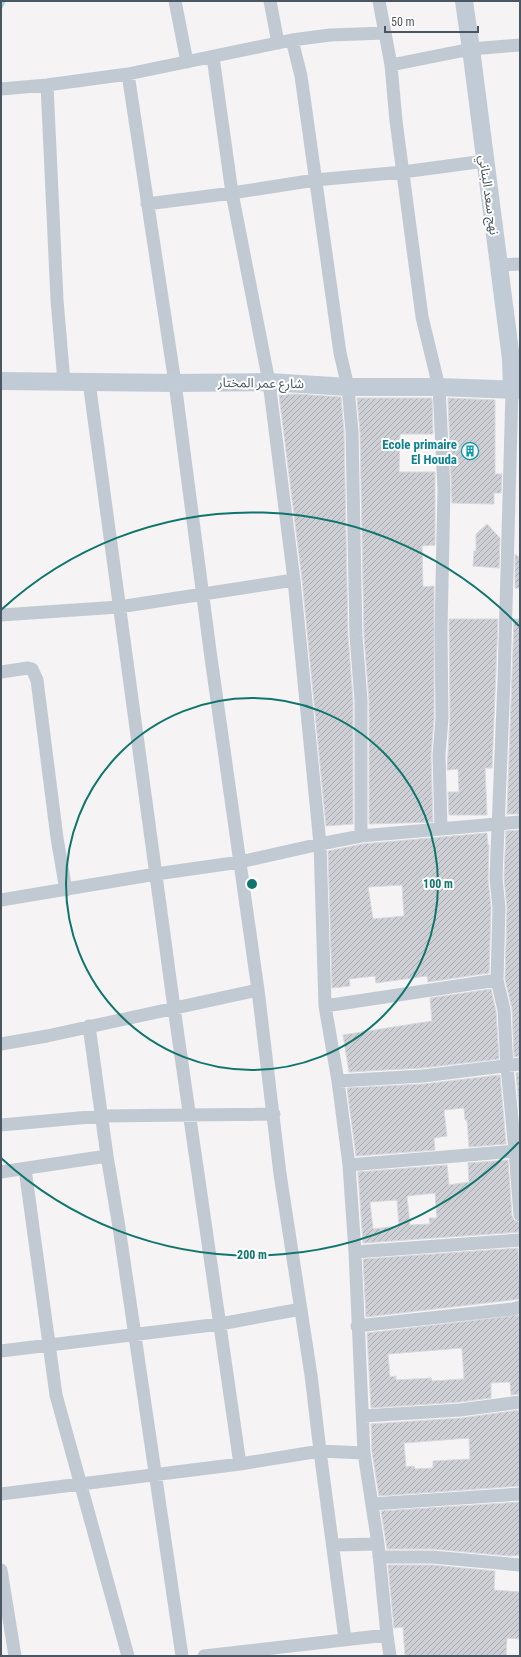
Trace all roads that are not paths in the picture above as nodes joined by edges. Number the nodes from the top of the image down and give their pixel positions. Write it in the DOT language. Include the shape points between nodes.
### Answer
graph roads {
  1 [pos="175,1"];
  2 [pos="270,1"];
  3 [pos="379,1"];
  4 [pos="464,1"];
  5 [pos="385,33"];
  6 [pos="292,40"];
  7 [pos="278,43"];
  8 [pos="520,45"];
  9 [pos="471,49"];
  10 [pos="213,57"];
  11 [pos="187,62"];
  12 [pos="391,65"];
  13 [pos="128,74"];
  14 [pos="47,85"];
  15 [pos="1,89"];
  16 [pos="485,161"];
  17 [pos="403,172"];
  18 [pos="315,180"];
  19 [pos="232,193"];
  20 [pos="147,204"];
  21 [pos="520,264"];
  22 [pos="498,265"];
  23 [pos="1,381"];
  24 [pos="64,382"];
  25 [pos="88,382"];
  26 [pos="269,382"];
  27 [pos="174,383"];
  28 [pos="348,387"];
  29 [pos="439,387"];
  30 [pos="516,390"];
  31 [pos="294,580"];
  32 [pos="202,595"];
  33 [pos="119,607"];
  34 [pos="1,614"];
  35 [pos="1,672"];
  36 [pos="520,822"];
  37 [pos="498,825"];
  38 [pos="441,829"];
  39 [pos="361,836"];
  40 [pos="320,844"];
  41 [pos="240,862"];
  42 [pos="156,874"];
  43 [pos="66,890"];
  44 [pos="1,900"];
  45 [pos="497,980"];
  46 [pos="258,990"];
  47 [pos="324,1006"];
  48 [pos="174,1008"];
  49 [pos="90,1026"];
  50 [pos="1,1044"];
  51 [pos="520,1064"];
  52 [pos="507,1067"];
  53 [pos="338,1081"];
  54 [pos="274,1114"];
  55 [pos="189,1115"];
  56 [pos="101,1116"];
  57 [pos="1,1125"];
  58 [pos="515,1152"];
  59 [pos="107,1156"];
  60 [pos="349,1165"];
  61 [pos="25,1169"];
  62 [pos="1,1172"];
  63 [pos="520,1215"];
  64 [pos="520,1240"];
  65 [pos="355,1252"];
  66 [pos="520,1307"];
  67 [pos="302,1309"];
  68 [pos="220,1324"];
  69 [pos="357,1326"];
  70 [pos="134,1334"];
  71 [pos="48,1344"];
  72 [pos="1,1351"];
  73 [pos="520,1402"];
  74 [pos="363,1416"];
  75 [pos="320,1451"];
  76 [pos="364,1453"];
  77 [pos="240,1464"];
  78 [pos="155,1474"];
  79 [pos="80,1484"];
  80 [pos="1,1494"];
  81 [pos="520,1494"];
  82 [pos="372,1504"];
  83 [pos="378,1544"];
  84 [pos="333,1545"];
  85 [pos="379,1557"];
  86 [pos="520,1565"];
  87 [pos="1,1570"];
  88 [pos="387,1635"];
  89 [pos="345,1639"];
  90 [pos="227,1655"];
  91 [pos="15,1656"];
  92 [pos="128,1656"];
  93 [pos="182,1656"];
  94 [pos="204,1656"];
  95 [pos="390,1656"];
  1 -- 11 [label="street"];
  2 -- 7 [label="street"];
  3 -- 5 [label="street"];
  4 -- 9 [label="street, نهج سعد البناني"];
  5 -- 6 [label="street" via="330,35"];
  5 -- 12 [label="street"];
  6 -- 7 [label="street"];
  6 -- 18 [label="street" via="301,76"];
  7 -- 10 [label="street"];
  8 -- 9 [label="street"];
  9 -- 12 [label="street"];
  9 -- 16 [label="street, نهج سعد البناني"];
  10 -- 11 [label="street"];
  10 -- 19 [label="street"];
  11 -- 13 [label="street"];
  12 -- 17 [label="street"];
  13 -- 14 [label="street"];
  13 -- 20 [label="street"];
  14 -- 15 [label="street"];
  14 -- 24 [label="street" via="57,300"];
  16 -- 17 [label="street"];
  16 -- 22 [label="street, نهج سعد البناني"];
  17 -- 18 [label="street"];
  17 -- 29 [label="street" via="422,317"];
  18 -- 19 [label="street"];
  18 -- 28 [label="street" via="340,353"];
  19 -- 20 [label="street"];
  19 -- 26 [label="street"];
  20 -- 27 [label="street"];
  21 -- 22 [label="street"];
  22 -- 30 [label="street, نهج سعد البناني"];
  23 -- 24 [label="street, شارع عمر المختار"];
  24 -- 25 [label="street, شارع عمر المختار"];
  25 -- 27 [label="street, شارع عمر المختار"];
  25 -- 33 [label="street"];
  26 -- 27 [label="street, شارع عمر المختار"];
  26 -- 28 [label="street, شارع عمر المختار"];
  26 -- 31 [label="street"];
  27 -- 32 [label="street"];
  28 -- 29 [label="street, شارع عمر المختار"];
  28 -- 39 [label="street" via="352,447 356,636 361,700"];
  29 -- 30 [label="street, شارع عمر المختار"];
  29 -- 38 [label="street" via="444,489"];
  30 -- 37 [label="street"];
  31 -- 32 [label="street"];
  31 -- 40 [label="street"];
  32 -- 33 [label="street"];
  32 -- 41 [label="street"];
  33 -- 34 [label="street"];
  33 -- 42 [label="street"];
  35 -- 43 [label="street" via="28,668 32,669 37,680"];
  36 -- 37 [label="street"];
  37 -- 38 [label="street"];
  37 -- 45 [label="street"];
  38 -- 39 [label="street"];
  39 -- 40 [label="street"];
  40 -- 41 [label="street"];
  40 -- 47 [label="street"];
  41 -- 42 [label="street"];
  41 -- 46 [label="street"];
  42 -- 43 [label="street"];
  42 -- 48 [label="street"];
  43 -- 44 [label="street"];
  45 -- 47 [label="street"];
  45 -- 52 [label="street" via="504,1010"];
  46 -- 48 [label="street"];
  46 -- 54 [label="street"];
  47 -- 53 [label="street"];
  48 -- 49 [label="street"];
  48 -- 55 [label="street"];
  49 -- 50 [label="street"];
  49 -- 56 [label="street"];
  51 -- 52 [label="street"];
  52 -- 53 [label="street" via="423,1076"];
  52 -- 58 [label="street"];
  53 -- 60 [label="street"];
  54 -- 55 [label="street"];
  54 -- 67 [label="street" via="280,1174"];
  55 -- 56 [label="street"];
  55 -- 68 [label="street"];
  56 -- 57 [label="street"];
  56 -- 59 [label="street"];
  58 -- 60 [label="street"];
  58 -- 63 [label="street"];
  59 -- 61 [label="street"];
  59 -- 70 [label="street"];
  60 -- 65 [label="street"];
  61 -- 62 [label="street"];
  61 -- 71 [label="street"];
  64 -- 65 [label="street"];
  65 -- 69 [label="street"];
  66 -- 69 [label="street"];
  67 -- 68 [label="street"];
  67 -- 75 [label="street"];
  68 -- 70 [label="street"];
  68 -- 77 [label="street"];
  69 -- 74 [label="street"];
  70 -- 71 [label="street"];
  70 -- 78 [label="street"];
  71 -- 72 [label="street"];
  71 -- 79 [label="street" via="56,1395"];
  73 -- 74 [label="street" via="460,1410"];
  74 -- 76 [label="street"];
  75 -- 76 [label="street"];
  75 -- 77 [label="street"];
  75 -- 84 [label="street"];
  76 -- 82 [label="street"];
  77 -- 78 [label="street"];
  78 -- 79 [label="street"];
  78 -- 93 [label="street"];
  79 -- 80 [label="street"];
  79 -- 92 [label="street"];
  81 -- 82 [label="street"];
  82 -- 83 [label="street"];
  83 -- 84 [label="street"];
  83 -- 85 [label="street"];
  84 -- 89 [label="street"];
  85 -- 86 [label="street" via="432,1557"];
  85 -- 88 [label="street"];
  87 -- 91 [label="street"];
  88 -- 89 [label="street"];
  88 -- 95 [label="street"];
  89 -- 90 [label="street"];
  90 -- 94 [label="street"];
}
